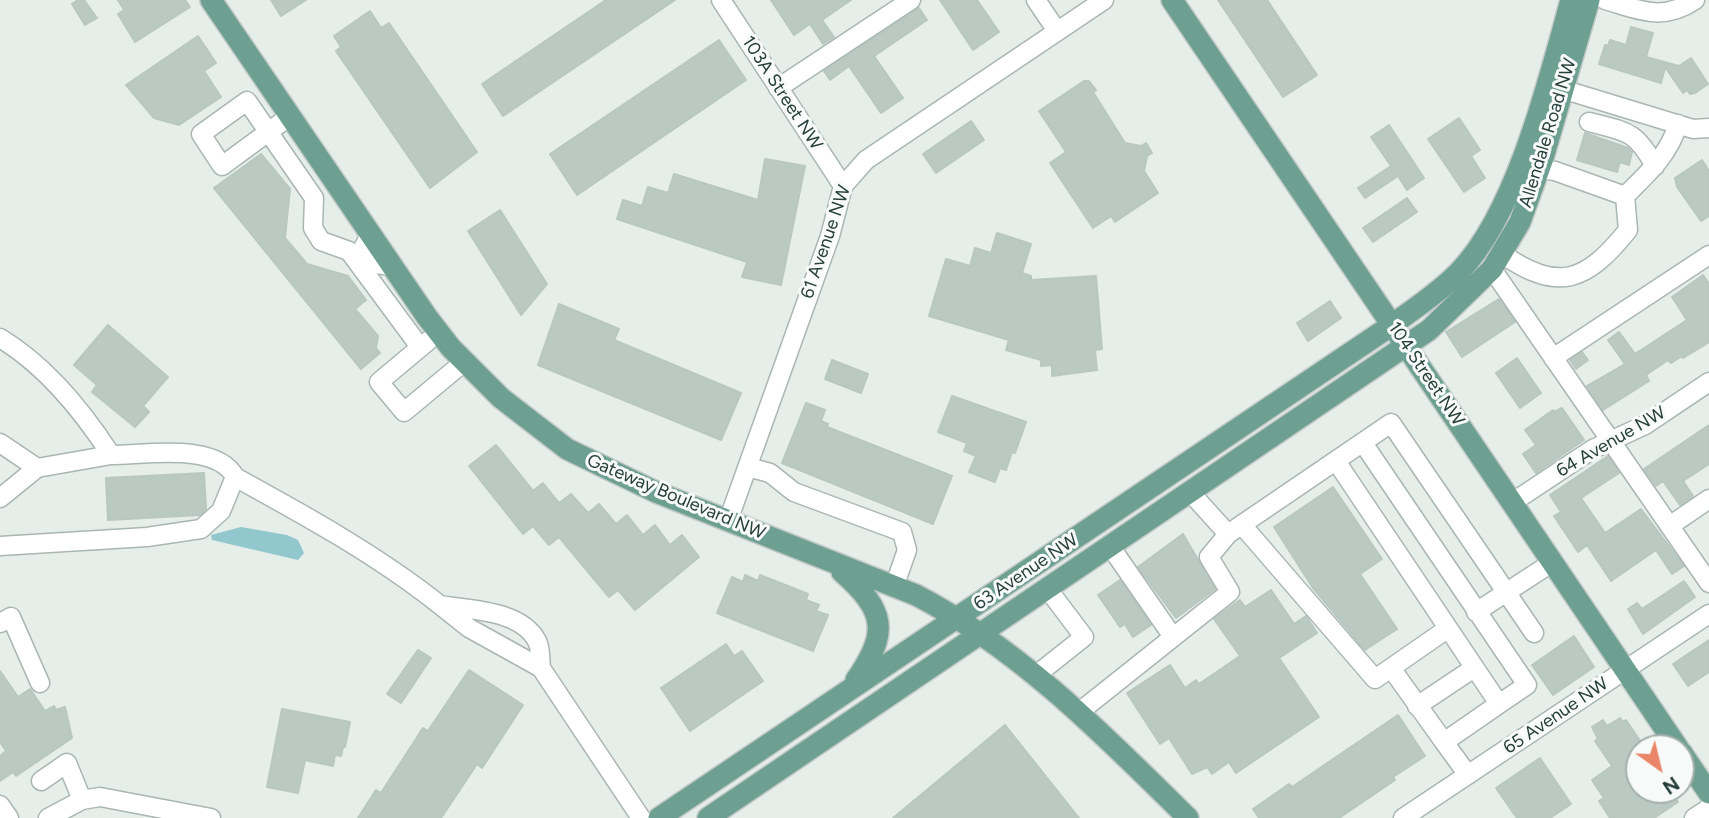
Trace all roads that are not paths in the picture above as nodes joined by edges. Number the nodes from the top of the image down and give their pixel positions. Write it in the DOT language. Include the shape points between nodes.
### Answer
graph roads {
  1 [pos="211,0"];
  2 [pos="721,0"];
  3 [pos="911,0"];
  4 [pos="1036,0"];
  5 [pos="1104,0"];
  6 [pos="1172,0"];
  7 [pos="1571,0"];
  8 [pos="1589,0"];
  9 [pos="1605,0"];
  10 [pos="1695,0"];
  11 [pos="1057,31"];
  12 [pos="1554,87"];
  13 [pos="778,88"];
  14 [pos="290,116"];
  15 [pos="1589,122"];
  16 [pos="1678,124"];
  17 [pos="1709,128"];
  18 [pos="1655,166"];
  19 [pos="1539,169"];
  20 [pos="843,186"];
  21 [pos="1625,196"];
  22 [pos="370,235"];
  23 [pos="1709,255"];
  24 [pos="361,259"];
  25 [pos="1497,262"];
  26 [pos="391,266"];
  27 [pos="1392,325"];
  28 [pos="439,332"];
  29 [pos="0,338"];
  30 [pos="1406,346"];
  31 [pos="420,347"];
  32 [pos="1553,358"];
  33 [pos="464,362"];
  34 [pos="1709,382"];
  35 [pos="1611,439"];
  36 [pos="0,443"];
  37 [pos="1363,443"];
  38 [pos="111,455"];
  39 [pos="1336,461"];
  40 [pos="748,467"];
  41 [pos="37,468"];
  42 [pos="235,477"];
  43 [pos="1190,492"];
  44 [pos="0,498"];
  45 [pos="1709,499"];
  46 [pos="1513,502"];
  47 [pos="728,521"];
  48 [pos="1671,525"];
  49 [pos="1235,530"];
  50 [pos="0,546"];
  51 [pos="1110,546"];
  52 [pos="830,561"];
  53 [pos="1553,562"];
  54 [pos="1709,583"];
  55 [pos="894,587"];
  56 [pos="1047,588"];
  57 [pos="1506,592"];
  58 [pos="440,605"];
  59 [pos="1476,612"];
  60 [pos="1709,614"];
  61 [pos="958,618"];
  62 [pos="0,623"];
  63 [pos="1447,629"];
  64 [pos="980,633"];
  65 [pos="1534,633"];
  66 [pos="1173,637"];
  67 [pos="1474,667"];
  68 [pos="541,668"];
  69 [pos="1391,668"];
  70 [pos="1624,670"];
  71 [pos="1035,676"];
  72 [pos="40,683"];
  73 [pos="849,690"];
  74 [pos="1499,704"];
  75 [pos="1417,706"];
  76 [pos="1078,713"];
  77 [pos="1668,734"];
  78 [pos="1444,742"];
  79 [pos="1695,772"];
  80 [pos="1468,775"];
  81 [pos="41,781"];
  82 [pos="1709,793"];
  83 [pos="82,800"];
  84 [pos="0,805"];
  85 [pos="1709,808"];
  86 [pos="637,812"];
  87 [pos="9,818"];
  88 [pos="48,818"];
  89 [pos="211,818"];
  90 [pos="659,818"];
  91 [pos="708,818"];
  92 [pos="1188,818"];
  93 [pos="1403,818"];
  94 [pos="1694,818"];
  1 -- 14 [label="main road, Gateway Boulevard NW"];
  2 -- 13 [label="street, 103A Street NW"];
  3 -- 13 [label="street"];
  4 -- 11 [label="street"];
  5 -- 11 [label="street, 61 Avenue NW"];
  6 -- 27 [label="main road, 104 Street NW"];
  7 -- 12 [label="main road, Allendale Road NW"];
  8 -- 12 [label="main road, Allendale Road NW"];
  9 -- 10 [label="street" via="1658,15 1680,10"];
  11 -- 20 [label="street, 61 Avenue NW" via="866,160"];
  12 -- 16 [label="street"];
  12 -- 19 [label="main road, Allendale Road NW"];
  12 -- 27 [label="main road, Allendale Road NW" via="1485,239 1447,283"];
  13 -- 20 [label="street, 103A Street NW"];
  14 -- 22 [label="main road, Gateway Boulevard NW"];
  14 -- 24 [label="street" via="270,132 314,198 313,228 321,241"];
  15 -- 18 [label="street" via="1632,134"];
  16 -- 17 [label="street"];
  16 -- 18 [label="street"];
  18 -- 21 [label="street"];
  19 -- 21 [label="street"];
  19 -- 25 [label="main road, Allendale Road NW" via="1520,222"];
  20 -- 40 [label="street, 61 Avenue NW" via="830,236"];
  21 -- 25 [label="street" via="1628,230 1615,247 1581,274 1562,279"];
  22 -- 24 [label="street"];
  22 -- 26 [label="main road, Gateway Boulevard NW"];
  23 -- 32 [label="street"];
  24 -- 26 [label="street"];
  24 -- 31 [label="street" via="367,278"];
  25 -- 30 [label="main road, Allendale Road NW" via="1448,314"];
  25 -- 32 [label="street"];
  26 -- 28 [label="main road, Gateway Boulevard NW"];
  27 -- 30 [label="main road, 104 Street NW"];
  27 -- 61 [label="main road, 63 Avenue NW"];
  28 -- 31 [label="street"];
  28 -- 33 [label="main road, Gateway Boulevard NW"];
  29 -- 38 [label="street" via="30,356 93,427"];
  30 -- 43 [label="main road, 63 Avenue NW"];
  30 -- 46 [label="main road, 104 Street NW"];
  31 -- 33 [label="street" via="379,382 404,412"];
  32 -- 35 [label="street"];
  33 -- 47 [label="main road, Gateway Boulevard NW" via="500,398 567,449"];
  34 -- 35 [label="street, 64 Avenue NW" via="1645,425"];
  35 -- 46 [label="street, 64 Avenue NW"];
  35 -- 48 [label="street"];
  36 -- 41 [label="street"];
  37 -- 39 [label="street"];
  37 -- 57 [label="street" via="1391,424"];
  37 -- 59 [label="street"];
  38 -- 41 [label="street"];
  38 -- 42 [label="street" via="207,454 232,469"];
  39 -- 49 [label="street"];
  39 -- 63 [label="street"];
  40 -- 47 [label="street, 61 Avenue NW"];
  40 -- 55 [label="street" via="770,473 794,492 902,533 907,550"];
  41 -- 44 [label="street"];
  42 -- 50 [label="street" via="220,511 201,529"];
  42 -- 58 [label="street" via="320,524"];
  43 -- 49 [label="street"];
  43 -- 51 [label="main road, 63 Avenue NW"];
  45 -- 48 [label="street"];
  46 -- 53 [label="main road, 104 Street NW"];
  47 -- 52 [label="main road, Gateway Boulevard NW"];
  48 -- 54 [label="street"];
  49 -- 66 [label="street" via="1209,557 1230,592"];
  49 -- 69 [label="street" via="1375,679"];
  51 -- 56 [label="main road, 63 Avenue NW"];
  51 -- 66 [label="street"];
  52 -- 55 [label="main road, Gateway Boulevard NW"];
  52 -- 73 [label="main road" via="866,594 880,627 875,652"];
  53 -- 57 [label="street"];
  53 -- 70 [label="main road, 104 Street NW"];
  55 -- 61 [label="main road, Gateway Boulevard NW"];
  56 -- 64 [label="main road, 63 Avenue NW"];
  56 -- 71 [label="street" via="1084,637"];
  57 -- 59 [label="street"];
  57 -- 65 [label="street"];
  58 -- 68 [label="street" via="470,628"];
  58 -- 68 [label="street" via="522,623 538,642"];
  59 -- 74 [label="street" via="1527,685"];
  60 -- 70 [label="street, 65 Avenue NW"];
  61 -- 64 [label="main road, Gateway Boulevard NW"];
  61 -- 73 [label="main road, 63 Avenue NW"];
  62 -- 72 [label="street" via="11,617"];
  63 -- 67 [label="street"];
  63 -- 69 [label="street"];
  64 -- 71 [label="main road, Gateway Boulevard NW"];
  64 -- 91 [label="main road, 63 Avenue NW"];
  66 -- 76 [label="street"];
  67 -- 74 [label="street"];
  67 -- 75 [label="street"];
  68 -- 86 [label="street"];
  69 -- 75 [label="street"];
  70 -- 77 [label="main road, 104 Street NW"];
  70 -- 80 [label="street, 65 Avenue NW"];
  71 -- 76 [label="main road, Gateway Boulevard NW"];
  73 -- 90 [label="main road, 63 Avenue NW"];
  74 -- 78 [label="street"];
  75 -- 78 [label="street"];
  76 -- 92 [label="main road, Gateway Boulevard NW"];
  78 -- 80 [label="street"];
  79 -- 82 [label="main road"];
  80 -- 93 [label="street, 65 Avenue NW"];
  81 -- 83 [label="street" via="67,763"];
  83 -- 88 [label="street"];
  83 -- 89 [label="street" via="100,797"];
  84 -- 87 [label="street"];
  85 -- 94 [label="street"];
}
